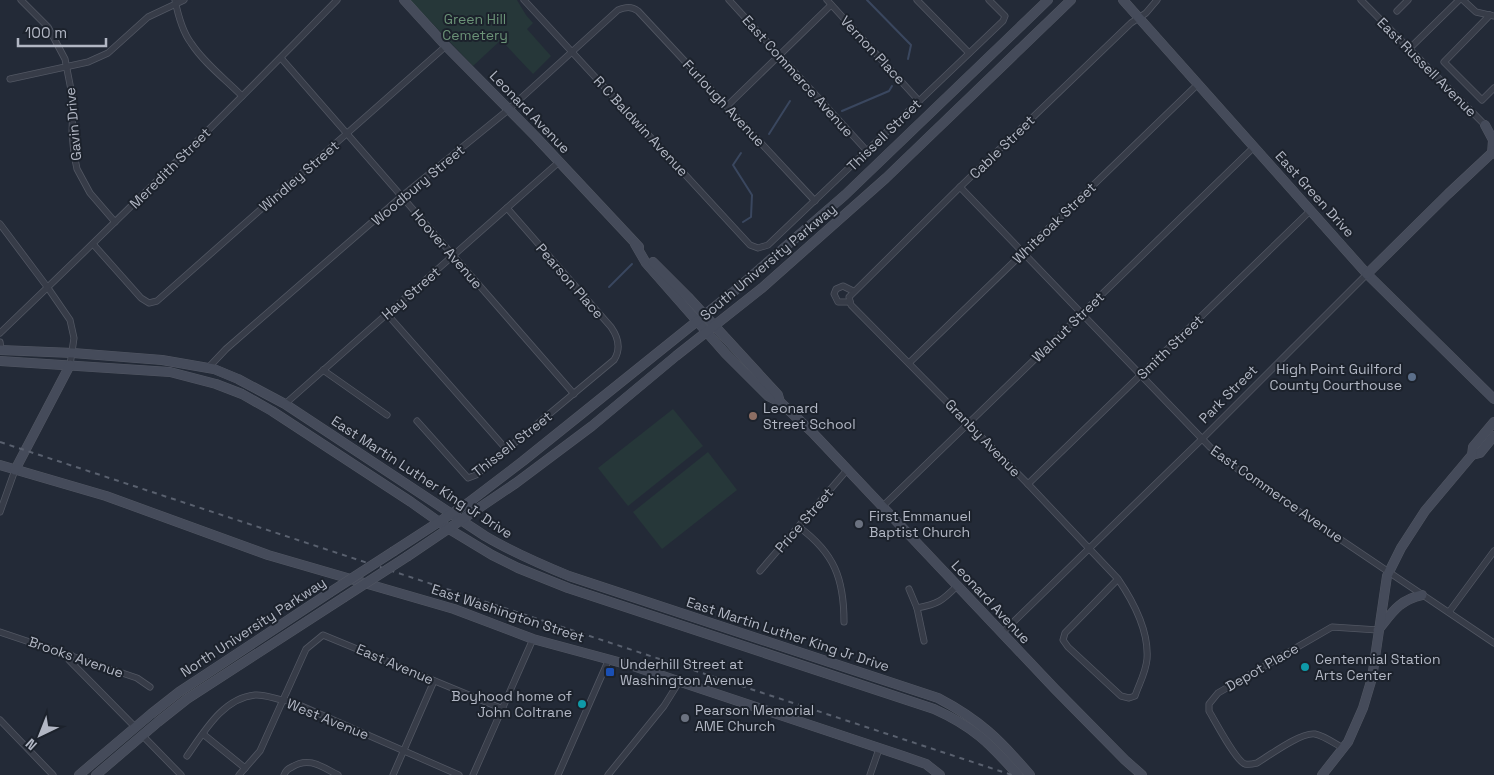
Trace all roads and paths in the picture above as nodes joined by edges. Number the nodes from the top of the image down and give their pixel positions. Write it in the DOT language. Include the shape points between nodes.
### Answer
graph roads {
  1 [pos="21,0"];
  2 [pos="184,0"];
  3 [pos="337,0"];
  4 [pos="404,0"];
  5 [pos="524,0"];
  6 [pos="729,0"];
  7 [pos="917,0"];
  8 [pos="989,0"];
  9 [pos="1048,0"];
  10 [pos="1071,0"];
  11 [pos="1123,0"];
  12 [pos="1157,0"];
  13 [pos="1361,0"];
  14 [pos="1408,0"];
  15 [pos="1459,0"];
  16 [pos="1463,0"];
  17 [pos="175,1"];
  18 [pos="829,2"];
  19 [pos="631,7"];
  20 [pos="1397,11"];
  21 [pos="1492,16"];
  22 [pos="1139,18"];
  23 [pos="446,46"];
  24 [pos="1410,48"];
  25 [pos="573,52"];
  26 [pos="969,53"];
  27 [pos="779,56"];
  28 [pos="281,58"];
  29 [pos="67,66"];
  30 [pos="10,79"];
  31 [pos="1198,84"];
  32 [pos="1494,88"];
  33 [pos="242,96"];
  34 [pos="919,101"];
  35 [pos="727,106"];
  36 [pos="508,110"];
  37 [pos="1486,125"];
  38 [pos="1494,133"];
  39 [pos="346,135"];
  40 [pos="1254,147"];
  41 [pos="867,151"];
  42 [pos="1493,153"];
  43 [pos="559,162"];
  44 [pos="960,187"];
  45 [pos="401,197"];
  46 [pos="815,201"];
  47 [pos="507,208"];
  48 [pos="1311,210"];
  49 [pos="116,222"];
  50 [pos="0,224"];
  51 [pos="93,244"];
  52 [pos="758,248"];
  53 [pos="1023,253"];
  54 [pos="453,256"];
  55 [pos="1368,274"];
  56 [pos="48,288"];
  57 [pos="853,291"];
  58 [pos="849,300"];
  59 [pos="387,314"];
  60 [pos="1082,314"];
  61 [pos="702,318"];
  62 [pos="714,326"];
  63 [pos="706,332"];
  64 [pos="0,333"];
  65 [pos="0,347"];
  66 [pos="73,353"];
  67 [pos="614,360"];
  68 [pos="0,361"];
  69 [pos="909,363"];
  70 [pos="70,365"];
  71 [pos="208,368"];
  72 [pos="323,370"];
  73 [pos="1141,375"];
  74 [pos="574,394"];
  75 [pos="1494,399"];
  76 [pos="780,402"];
  77 [pos="285,404"];
  78 [pos="387,415"];
  79 [pos="416,420"];
  80 [pos="1494,422"];
  81 [pos="968,424"];
  82 [pos="1494,436"];
  83 [pos="1202,439"];
  84 [pos="507,450"];
  85 [pos="1472,455"];
  86 [pos="0,465"];
  87 [pos="15,470"];
  88 [pos="847,470"];
  89 [pos="1028,484"];
  90 [pos="882,507"];
  91 [pos="0,512"];
  92 [pos="452,513"];
  93 [pos="462,520"];
  94 [pos="438,522"];
  95 [pos="799,527"];
  96 [pos="448,529"];
  97 [pos="1089,549"];
  98 [pos="1494,552"];
  99 [pos="760,571"];
  100 [pos="1389,571"];
  101 [pos="1118,579"];
  102 [pos="957,586"];
  103 [pos="909,589"];
  104 [pos="1422,595"];
  105 [pos="917,608"];
  106 [pos="1449,612"];
  107 [pos="844,622"];
  108 [pos="1378,630"];
  109 [pos="0,632"];
  110 [pos="1002,633"];
  111 [pos="533,639"];
  112 [pos="924,641"];
  113 [pos="1494,643"];
  114 [pos="71,655"];
  115 [pos="609,660"];
  116 [pos="434,681"];
  117 [pos="679,682"];
  118 [pos="150,687"];
  119 [pos="283,701"];
  120 [pos="503,709"];
  121 [pos="0,720"];
  122 [pos="972,723"];
  123 [pos="134,727"];
  124 [pos="203,734"];
  125 [pos="142,735"];
  126 [pos="1343,748"];
  127 [pos="879,749"];
  128 [pos="404,751"];
  129 [pos="187,756"];
  130 [pos="245,768"];
  131 [pos="53,775"];
  132 [pos="78,775"];
  133 [pos="96,775"];
  134 [pos="181,775"];
  135 [pos="239,775"];
  136 [pos="284,775"];
  137 [pos="338,775"];
  138 [pos="393,775"];
  139 [pos="459,775"];
  140 [pos="473,775"];
  141 [pos="558,775"];
  142 [pos="608,775"];
  143 [pos="870,775"];
  144 [pos="940,775"];
  145 [pos="1018,775"];
  146 [pos="1030,775"];
  147 [pos="1142,775"];
  148 [pos="1322,775"];
  1 -- 29 [label="street, Gavin Drive" via="48,27"];
  2 -- 17 [label="street"];
  3 -- 28 [label="street, Meredith Street"];
  4 -- 23 [label="main road, Leonard Avenue"];
  5 -- 25 [label="street, R C Baldwin Avenue"];
  6 -- 27 [label="street, East Commerce Avenue"];
  7 -- 26 [label="street"];
  8 -- 26 [label="street, Thissell Street" via="1005,16"];
  9 -- 61 [label="main road, South University Parkway" via="845,195"];
  10 -- 62 [label="main road, South University Parkway" via="886,178 769,282"];
  11 -- 22 [label="main road, East Green Drive"];
  12 -- 22 [label="street, Cable Street"];
  13 -- 24 [label="street, East Russell Avenue"];
  14 -- 20 [label="street"];
  15 -- 24 [label="street"];
  16 -- 21 [label="street" via="1476,12"];
  17 -- 29 [label="street" via="148,17 108,53 88,62"];
  17 -- 33 [label="street" via="190,43"];
  18 -- 27 [label="street"];
  18 -- 34 [label="street, Vernon Place"];
  19 -- 25 [label="street, Woodbury Street" via="618,10"];
  19 -- 35 [label="street, Furlough Avenue"];
  21 -- 32 [label="street" via="1444,62 1482,100"];
  22 -- 31 [label="main road, East Green Drive"];
  22 -- 44 [label="street, Cable Street"];
  23 -- 36 [label="main road, Leonard Avenue"];
  23 -- 39 [label="street, Windley Street"];
  24 -- 37 [label="street, East Russell Avenue"];
  25 -- 36 [label="street, Woodbury Street"];
  25 -- 52 [label="street, R C Baldwin Avenue" via="750,244"];
  26 -- 34 [label="street, Thissell Street"];
  27 -- 35 [label="street"];
  27 -- 41 [label="street, East Commerce Avenue"];
  28 -- 33 [label="street, Meredith Street"];
  28 -- 39 [label="street, Hoover Avenue"];
  29 -- 30 [label="street"];
  29 -- 49 [label="street, Gavin Drive" via="73,100 72,133 77,169 90,193"];
  31 -- 40 [label="main road, East Green Drive"];
  31 -- 53 [label="street, Whiteoak Street"];
  33 -- 49 [label="street, Meredith Street"];
  34 -- 41 [label="street, Thissell Street"];
  35 -- 46 [label="street, Furlough Avenue"];
  36 -- 43 [label="main road, Leonard Avenue"];
  36 -- 45 [label="street, Woodbury Street"];
  37 -- 38 [label="street, East Russell Avenue"];
  37 -- 42 [label="main road" via="1493,140"];
  39 -- 45 [label="street, Hoover Avenue"];
  39 -- 51 [label="street, Windley Street" via="157,301 149,303 141,298"];
  40 -- 48 [label="main road, East Green Drive"];
  40 -- 60 [label="street, Walnut Street"];
  41 -- 46 [label="street, Thissell Street"];
  42 -- 55 [label="main road, Park Street"];
  43 -- 47 [label="street, Hay Street"];
  43 -- 61 [label="main road, Leonard Avenue" via="635,244 646,262"];
  44 -- 53 [label="street, East Commerce Avenue"];
  44 -- 57 [label="street, Cable Street"];
  45 -- 54 [label="street, Hoover Avenue"];
  45 -- 71 [label="street, Woodbury Street"];
  46 -- 52 [label="street, Thissell Street" via="768,245"];
  47 -- 54 [label="street, Hay Street"];
  47 -- 67 [label="street, Pearson Place" via="614,332 618,350"];
  48 -- 55 [label="main road, East Green Drive"];
  48 -- 73 [label="street, Smith Street"];
  49 -- 51 [label="street, Meredith Street"];
  50 -- 56 [label="street"];
  51 -- 56 [label="street, Meredith Street"];
  53 -- 60 [label="street, East Commerce Avenue"];
  53 -- 69 [label="street, Whiteoak Street"];
  54 -- 59 [label="street, Hay Street"];
  54 -- 74 [label="street, Hoover Avenue"];
  55 -- 75 [label="main road, East Green Drive"];
  55 -- 83 [label="street, Park Street"];
  56 -- 64 [label="street, Meredith Street"];
  56 -- 66 [label="street" via="72,326"];
  57 -- 58 [label="street, Cable Street"];
  57 -- 58 [label="street" via="843,286 836,289 834,294 838,302"];
  58 -- 69 [label="street, Granby Avenue"];
  59 -- 72 [label="street, Hay Street"];
  59 -- 84 [label="street"];
  60 -- 73 [label="street, East Commerce Avenue"];
  60 -- 81 [label="street, Walnut Street"];
  61 -- 62 [label="main road, Leonard Avenue"];
  61 -- 63 [label="main road, Leonard Avenue"];
  61 -- 92 [label="main road, South University Parkway" via="523,461"];
  62 -- 63 [label="main road, South University Parkway"];
  62 -- 76 [label="main road, Leonard Avenue" via="778,395"];
  63 -- 76 [label="main road, Leonard Avenue" via="768,396"];
  63 -- 93 [label="main road, South University Parkway" via="592,426"];
  65 -- 66 [label="main road, East Martin Luther King Jr Drive"];
  66 -- 70 [label="street"];
  66 -- 71 [label="main road, East Martin Luther King Jr Drive" via="162,360"];
  67 -- 74 [label="street, Thissell Street"];
  68 -- 70 [label="main road, East Martin Luther King Jr Drive"];
  69 -- 81 [label="street, Granby Avenue"];
  70 -- 87 [label="main road"];
  70 -- 94 [label="main road, East Martin Luther King Jr Drive" via="170,372 242,394"];
  71 -- 77 [label="main road, East Martin Luther King Jr Drive" via="238,379"];
  72 -- 77 [label="street, Hay Street"];
  72 -- 78 [label="street"];
  73 -- 83 [label="street, East Commerce Avenue"];
  73 -- 89 [label="street, Smith Street"];
  74 -- 84 [label="street, Thissell Street"];
  76 -- 88 [label="main road, Leonard Avenue"];
  77 -- 92 [label="main road, East Martin Luther King Jr Drive"];
  79 -- 84 [label="street, Thissell Street" via="468,478"];
  80 -- 85 [label="main road" via="1473,447"];
  81 -- 89 [label="street, Granby Avenue"];
  81 -- 90 [label="street, Walnut Street"];
  82 -- 85 [label="main road" via="1480,453"];
  83 -- 97 [label="street, Park Street"];
  83 -- 100 [label="street, East Commerce Avenue" via="1237,469"];
  85 -- 100 [label="main road" via="1425,511"];
  86 -- 87 [label="main road, East Washington Street"];
  87 -- 91 [label="street"];
  87 -- 111 [label="main road, East Washington Street" via="106,496 268,555 454,609"];
  88 -- 90 [label="main road, Leonard Avenue"];
  88 -- 95 [label="street, Price Street"];
  89 -- 97 [label="street, Granby Avenue"];
  90 -- 102 [label="main road, Leonard Avenue"];
  92 -- 93 [label="main road, East Martin Luther King Jr Drive"];
  92 -- 94 [label="main road, North University Parkway"];
  93 -- 96 [label="main road, North University Parkway"];
  93 -- 122 [label="main road, East Martin Luther King Jr Drive" via="537,564 938,698 958,709"];
  94 -- 96 [label="main road, East Martin Luther King Jr Drive"];
  94 -- 123 [label="main road, North University Parkway, bridge" via="196,680"];
  95 -- 99 [label="street, Price Street"];
  95 -- 107 [label="street" via="815,539 833,562 840,585"];
  96 -- 122 [label="main road, East Martin Luther King Jr Drive" via="518,568 568,588"];
  96 -- 125 [label="main road, North University Parkway, bridge" via="187,699"];
  97 -- 101 [label="street, Granby Avenue"];
  97 -- 110 [label="street, Park Street"];
  98 -- 106 [label="street"];
  100 -- 104 [label="street, East Commerce Avenue"];
  100 -- 108 [label="main road"];
  101 -- 101 [label="street, Granby Avenue" via="1131,598 1146,644 1144,674 1135,696 1129,698 1121,696 1063,640 1065,633"];
  102 -- 105 [label="street" via="933,605"];
  102 -- 110 [label="main road, Leonard Avenue"];
  103 -- 105 [label="street"];
  104 -- 106 [label="street, East Commerce Avenue"];
  104 -- 108 [label="main road" via="1399,605"];
  105 -- 112 [label="street"];
  106 -- 113 [label="street, East Commerce Avenue"];
  108 -- 126 [label="main road" via="1372,678 1356,725"];
  108 -- 126 [label="street, Depot Place" via="1332,627 1218,693 1210,704 1209,711 1245,764 1257,763 1310,734 1317,734"];
  109 -- 114 [label="street, Brooks Avenue"];
  110 -- 147 [label="main road, Leonard Avenue"];
  111 -- 115 [label="main road, East Washington Street"];
  111 -- 120 [label="street"];
  114 -- 118 [label="street, Brooks Avenue" via="137,678"];
  114 -- 123 [label="street" via="69,660"];
  115 -- 117 [label="main road, East Washington Street"];
  115 -- 141 [label="street"];
  116 -- 119 [label="street, East Avenue" via="326,634 306,650"];
  116 -- 120 [label="street, East Avenue"];
  116 -- 128 [label="street"];
  117 -- 127 [label="main road, East Washington Street"];
  117 -- 142 [label="street" via="664,706"];
  119 -- 124 [label="street, West Avenue" via="257,695 243,697 227,706"];
  119 -- 128 [label="street, West Avenue" via="304,706"];
  119 -- 130 [label="street" via="260,751"];
  120 -- 140 [label="street"];
  121 -- 131 [label="street"];
  122 -- 145 [label="main road, East Martin Luther King Jr Drive"];
  122 -- 146 [label="main road, East Martin Luther King Jr Drive" via="991,733"];
  123 -- 132 [label="main road, North University Parkway"];
  124 -- 129 [label="street, West Avenue"];
  124 -- 130 [label="street"];
  125 -- 133 [label="main road, North University Parkway"];
  125 -- 134 [label="street"];
  126 -- 148 [label="main road"];
  127 -- 143 [label="street"];
  127 -- 144 [label="main road, East Washington Street" via="926,764"];
  128 -- 138 [label="street"];
  128 -- 139 [label="street, West Avenue"];
  130 -- 135 [label="street"];
  136 -- 137 [label="street" via="301,762 309,762"];
}
